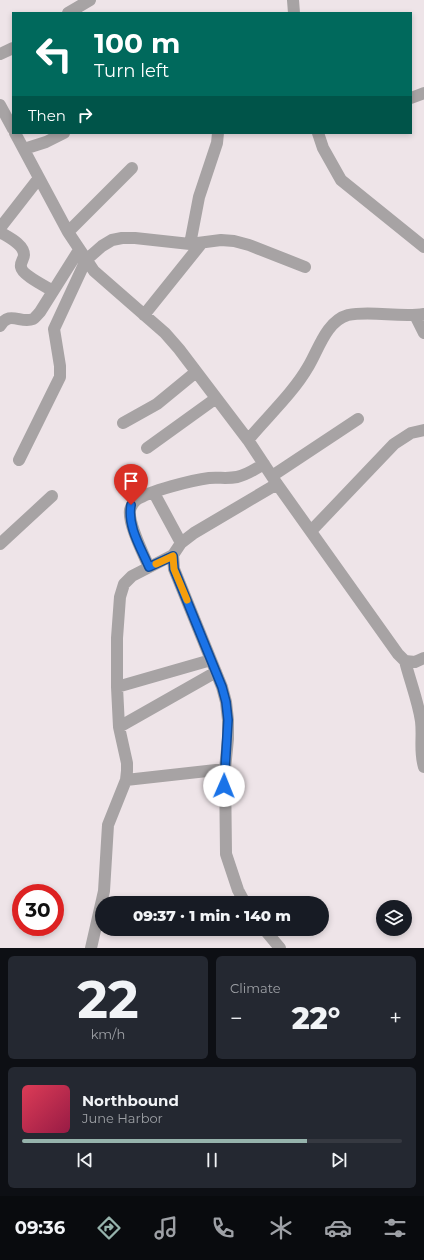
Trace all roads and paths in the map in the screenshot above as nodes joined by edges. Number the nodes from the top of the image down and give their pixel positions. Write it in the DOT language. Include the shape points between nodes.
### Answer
graph roads {
  1 [pos="90,0"];
  2 [pos="293,0"];
  3 [pos="70,12"];
  4 [pos="294,12"];
  5 [pos="12,48"];
  6 [pos="0,54"];
  7 [pos="424,93"];
  8 [pos="412,98"];
  9 [pos="0,105"];
  10 [pos="12,127"];
  11 [pos="16,134"];
  12 [pos="62,134"];
  13 [pos="218,134"];
  14 [pos="319,134"];
  15 [pos="24,149"];
  16 [pos="132,168"];
  17 [pos="39,178"];
  18 [pos="0,228"];
  19 [pos="0,232"];
  20 [pos="68,232"];
  21 [pos="196,244"];
  22 [pos="424,247"];
  23 [pos="82,255"];
  24 [pos="305,267"];
  25 [pos="53,291"];
  26 [pos="144,315"];
  27 [pos="420,315"];
  28 [pos="0,326"];
  29 [pos="424,333"];
  30 [pos="196,372"];
  31 [pos="215,399"];
  32 [pos="358,420"];
  33 [pos="123,422"];
  34 [pos="424,430"];
  35 [pos="248,440"];
  36 [pos="147,448"];
  37 [pos="19,460"];
  38 [pos="264,464"];
  39 [pos="274,480"];
  40 [pos="154,493"];
  41 [pos="52,496"];
  42 [pos="311,531"];
  43 [pos="181,543"];
  44 [pos="0,544"];
  45 [pos="173,556"];
  46 [pos="149,567"];
  47 [pos="424,658"];
  48 [pos="211,660"];
  49 [pos="405,661"];
  50 [pos="216,672"];
  51 [pos="117,687"];
  52 [pos="119,727"];
  53 [pos="424,767"];
  54 [pos="225,769"];
  55 [pos="126,780"];
  56 [pos="241,896"];
  57 [pos="270,936"];
  58 [pos="91,948"];
  59 [pos="280,948"];
  1 -- 3 [label="street"];
  2 -- 4 [label="street"];
  5 -- 6 [label="street"];
  7 -- 8 [label="street"];
  9 -- 10 [label="street"];
  11 -- 15 [label="street"];
  12 -- 15 [label="street"];
  13 -- 21 [label="street" via="217,144 199,197"];
  14 -- 22 [label="street" via="323,148 342,180"];
  15 -- 17 [label="street"];
  16 -- 20 [label="street"];
  17 -- 18 [label="street"];
  17 -- 20 [label="street"];
  19 -- 25 [label="street" via="19,244 24,256 21,267 25,273"];
  20 -- 23 [label="street"];
  21 -- 23 [label="street" via="122,238 112,240"];
  21 -- 24 [label="street" via="221,240 234,241"];
  21 -- 26 [label="street"];
  23 -- 25 [label="street"];
  23 -- 26 [label="street" via="94,271"];
  23 -- 37 [label="street" via="54,329 60,377"];
  25 -- 28 [label="street" via="33,319 8,319"];
  26 -- 30 [label="street" via="165,333"];
  27 -- 29 [label="street"];
  27 -- 35 [label="street" via="361,314 346,316 334,324 298,382"];
  30 -- 31 [label="street"];
  30 -- 33 [label="street" via="157,404"];
  31 -- 35 [label="street"];
  31 -- 36 [label="street"];
  32 -- 39 [label="street"];
  34 -- 42 [label="street" via="412,433 394,444"];
  35 -- 38 [label="street"];
  38 -- 39 [label="street"];
  38 -- 40 [label="street" via="238,477 193,481"];
  39 -- 42 [label="street"];
  39 -- 43 [label="street"];
  40 -- 43 [label="street"];
  40 -- 46 [label="street" via="137,500 131,505 130,512 131,523"];
  41 -- 44 [label="street"];
  42 -- 49 [label="street"];
  43 -- 45 [label="street"];
  45 -- 46 [label="street"];
  45 -- 48 [label="street" via="174,569"];
  46 -- 51 [label="street" via="132,576 124,584 120,597"];
  47 -- 49 [label="street" via="415,662"];
  48 -- 50 [label="street"];
  48 -- 51 [label="street"];
  49 -- 53 [label="street" via="421,720 420,746"];
  50 -- 52 [label="street"];
  50 -- 54 [label="street" via="226,702 228,720"];
  51 -- 52 [label="street"];
  52 -- 55 [label="street" via="127,763"];
  54 -- 55 [label="street"];
  54 -- 56 [label="street" via="226,854"];
  55 -- 58 [label="street" via="108,825 104,891"];
  57 -- 59 [label="street"];
}
